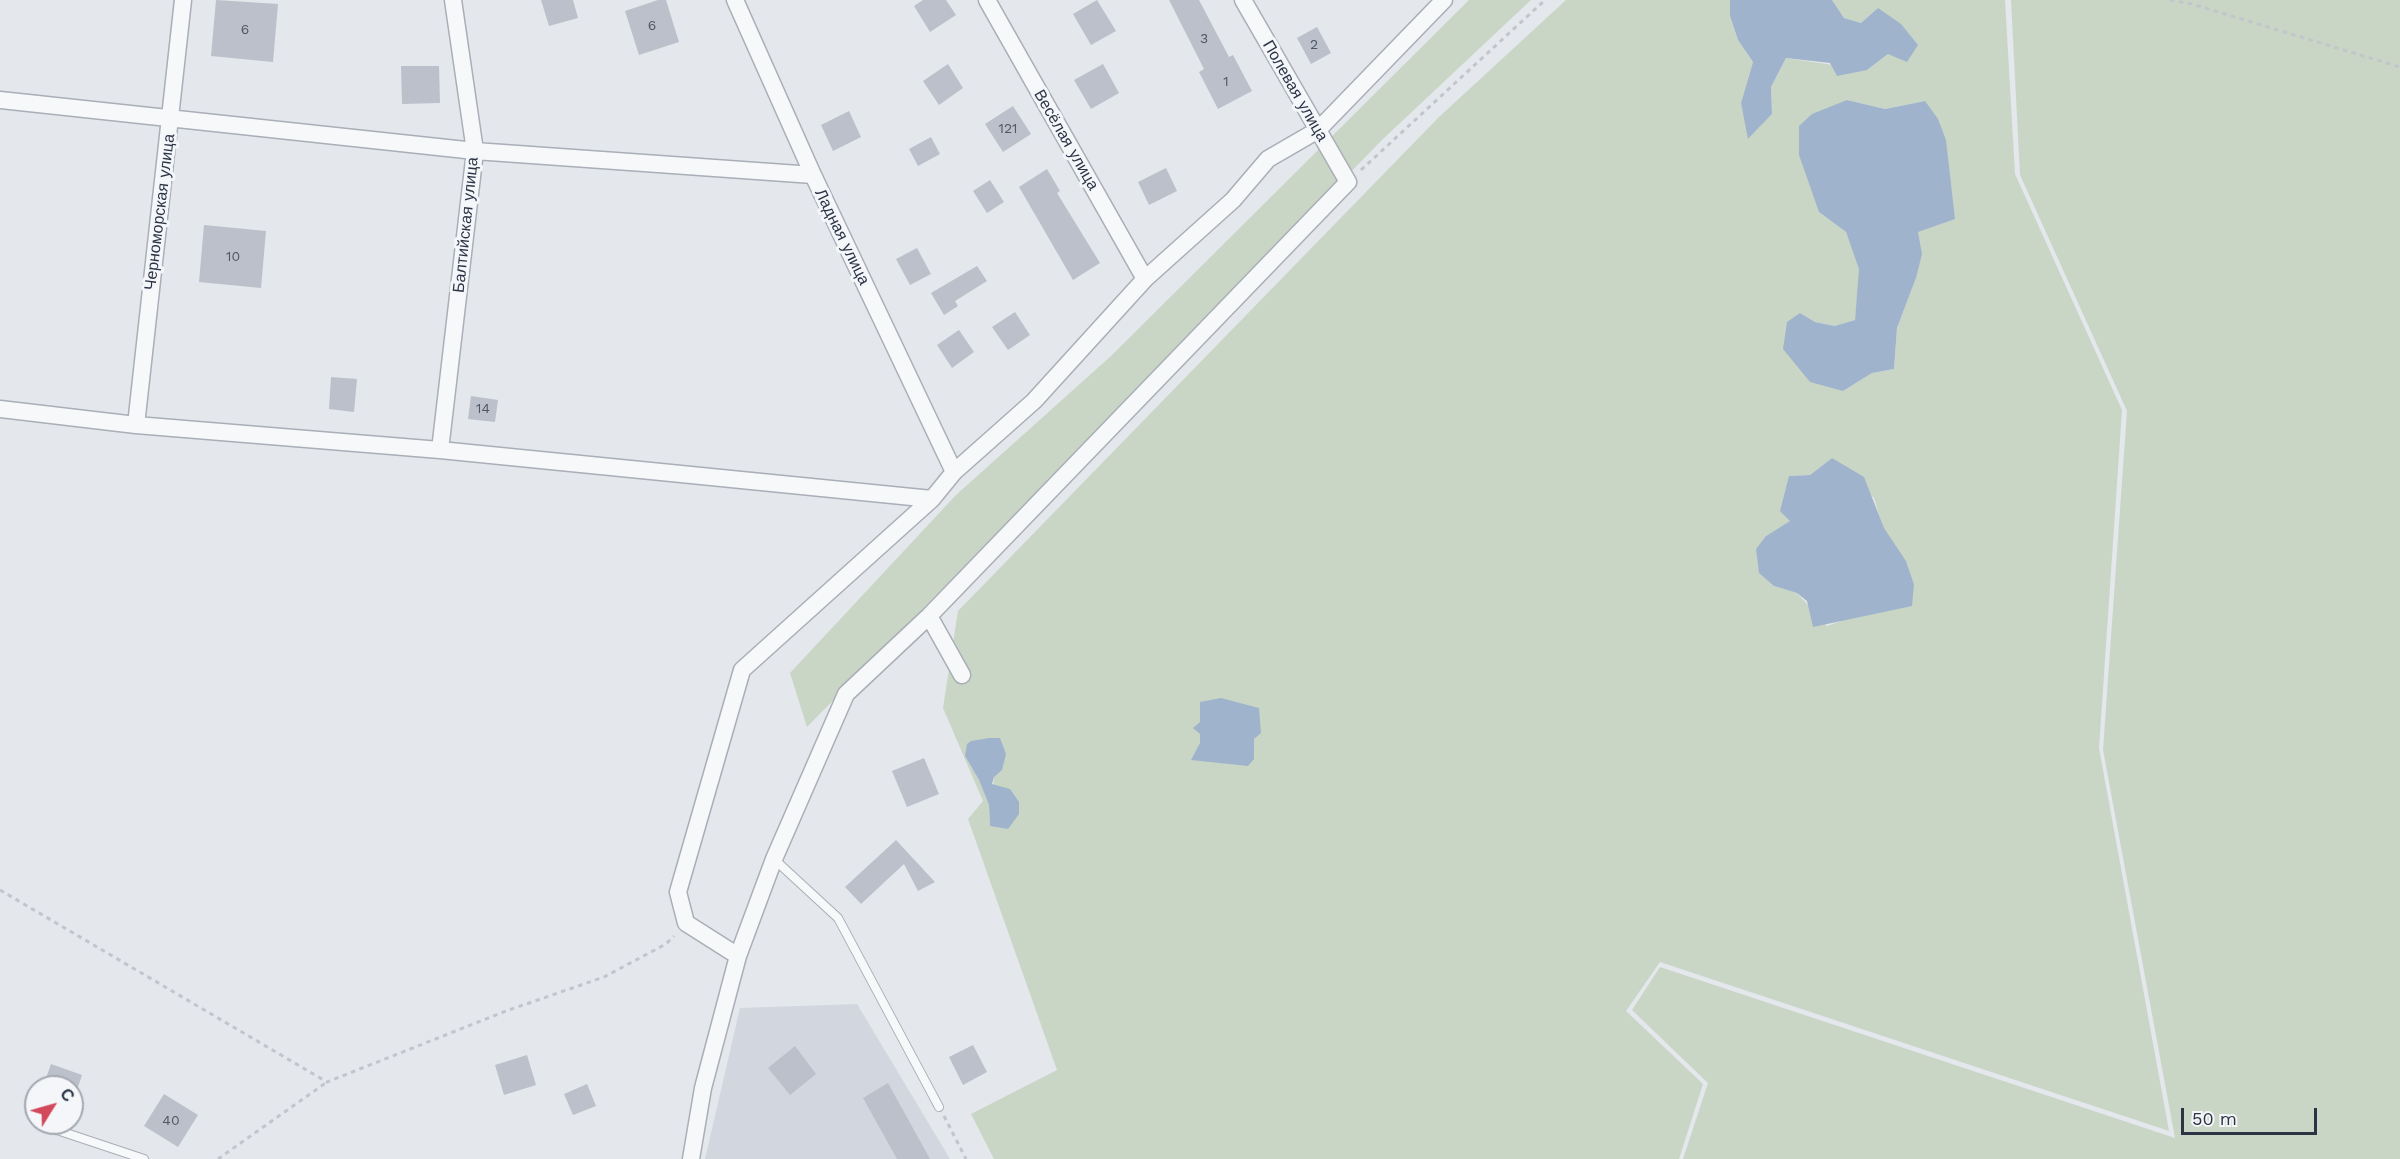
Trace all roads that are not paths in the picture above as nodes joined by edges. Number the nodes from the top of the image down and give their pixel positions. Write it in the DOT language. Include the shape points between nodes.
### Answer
graph roads {
  1 [pos="183,0"];
  2 [pos="453,0"];
  3 [pos="735,0"];
  4 [pos="987,0"];
  5 [pos="1243,0"];
  6 [pos="1444,0"];
  7 [pos="0,100"];
  8 [pos="171,117"];
  9 [pos="1318,130"];
  10 [pos="475,151"];
  11 [pos="813,175"];
  12 [pos="1145,279"];
  13 [pos="0,409"];
  14 [pos="136,425"];
  15 [pos="440,450"];
  16 [pos="954,472"];
  17 [pos="932,499"];
  18 [pos="929,616"];
  19 [pos="962,675"];
  20 [pos="774,859"];
  21 [pos="738,956"];
  22 [pos="939,1107"];
  23 [pos="72,1135"];
  24 [pos="144,1159"];
  25 [pos="691,1159"];
  1 -- 8 [label="street, Черноморская улица"];
  2 -- 10 [label="street, Балтийская улица"];
  3 -- 11 [label="street, Ладная улица"];
  4 -- 12 [label="street, Весёлая улица"];
  5 -- 9 [label="street, Полевая улица"];
  6 -- 9 [label="street"];
  7 -- 8 [label="street"];
  8 -- 10 [label="street"];
  8 -- 14 [label="street, Черноморская улица"];
  9 -- 12 [label="street" via="1268,159 1233,200"];
  9 -- 18 [label="street, Полевая улица" via="1348,182"];
  10 -- 11 [label="street"];
  10 -- 15 [label="street, Балтийская улица"];
  11 -- 16 [label="street, Ладная улица"];
  12 -- 16 [label="street" via="1034,401"];
  13 -- 14 [label="street"];
  14 -- 15 [label="street"];
  15 -- 17 [label="street"];
  16 -- 17 [label="street"];
  17 -- 21 [label="street" via="742,670 678,892 686,923"];
  18 -- 19 [label="street"];
  18 -- 20 [label="street" via="846,694"];
  20 -- 21 [label="street"];
  20 -- 22 [label="lane" via="838,918"];
  21 -- 25 [label="street" via="703,1088"];
  23 -- 24 [label="lane"];
}
